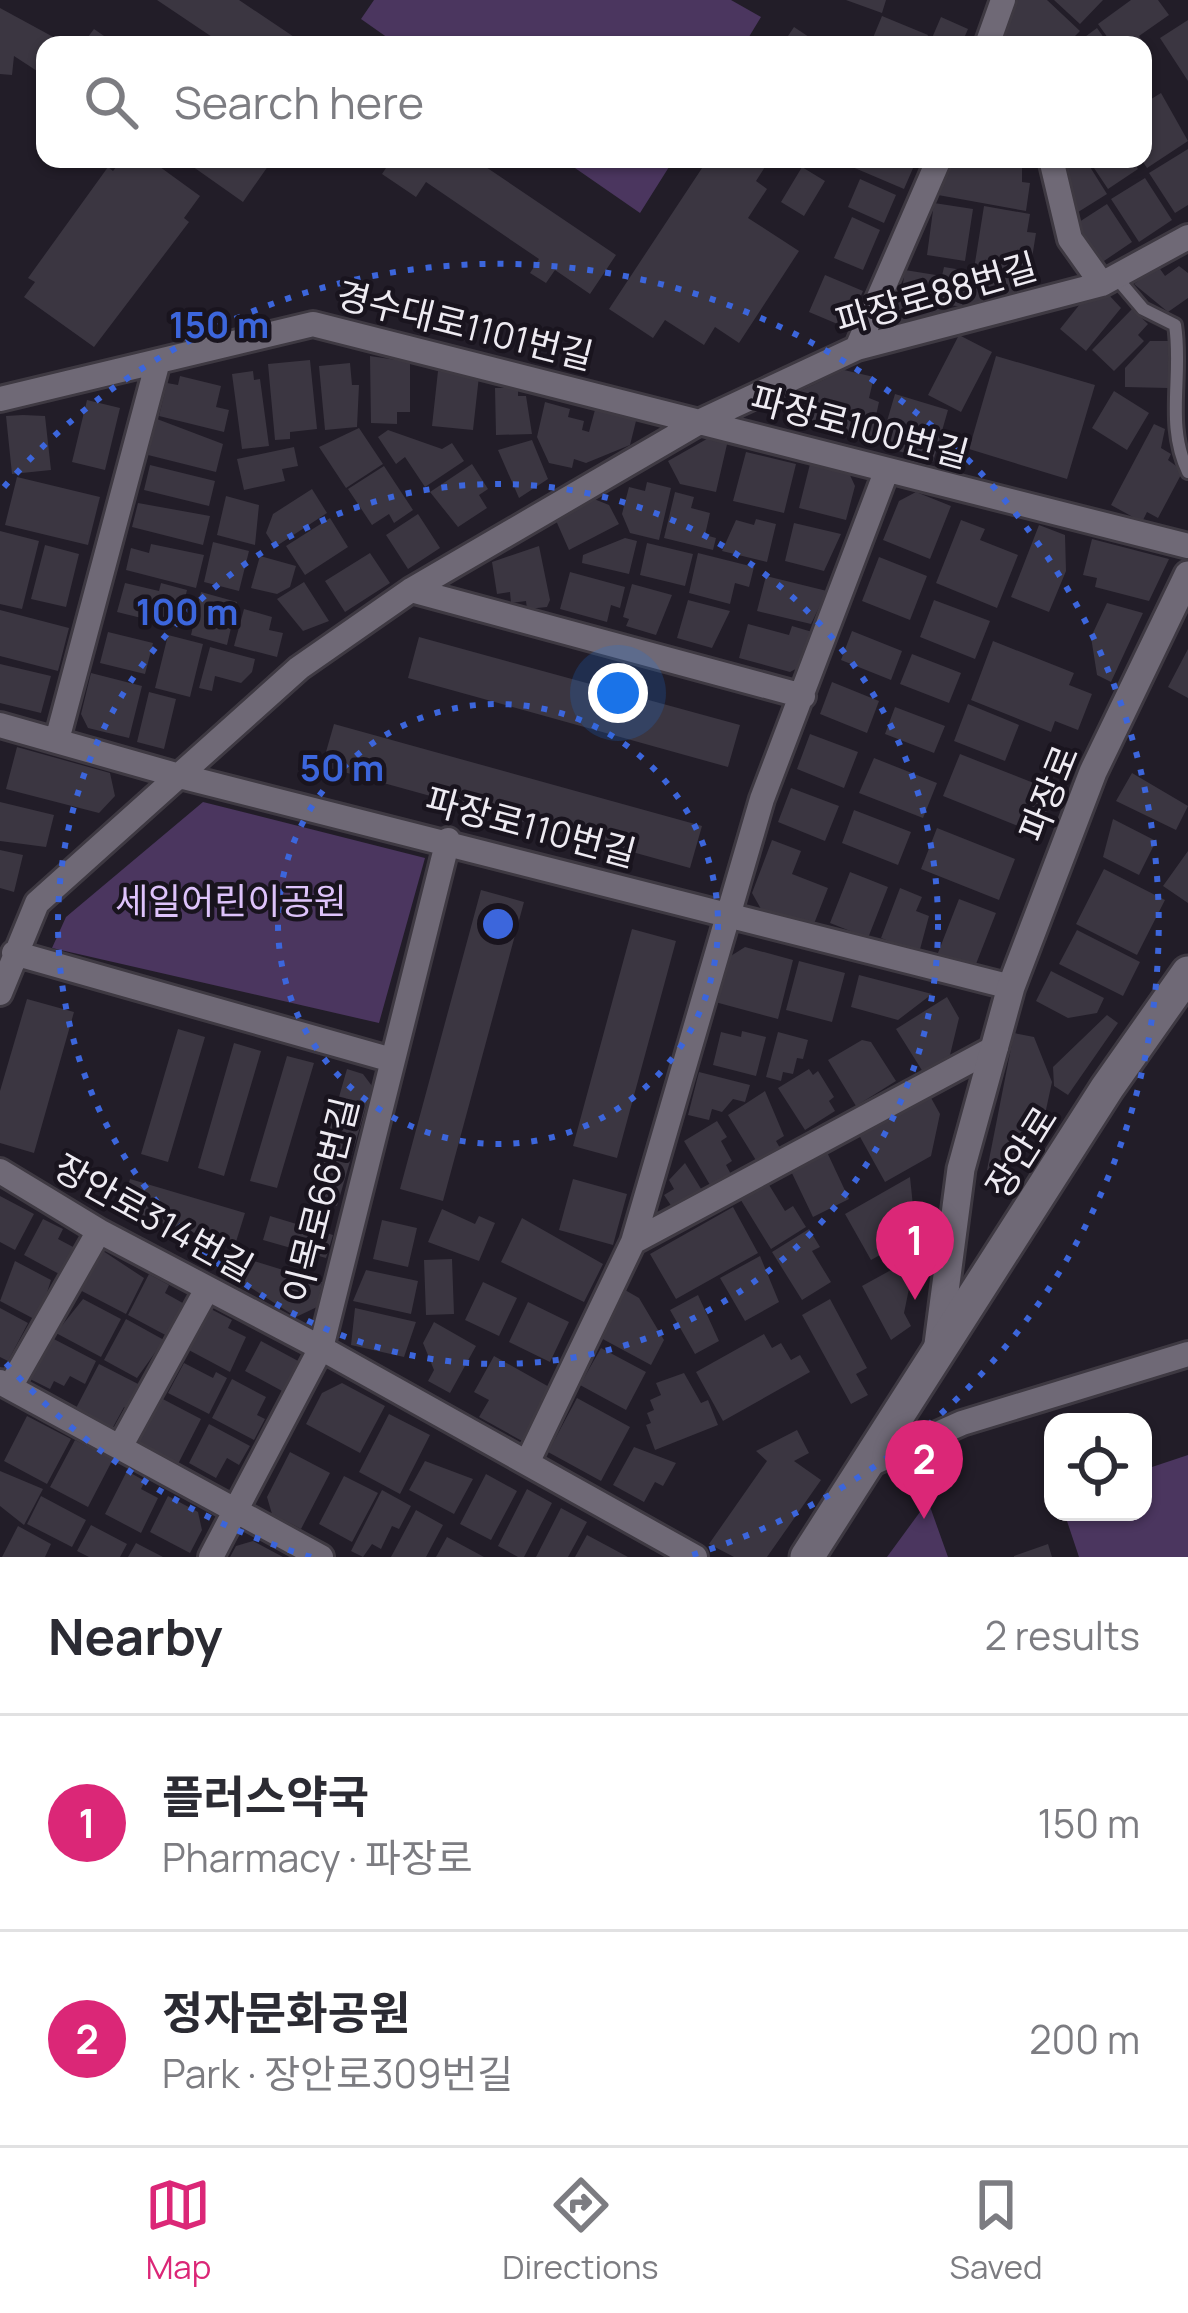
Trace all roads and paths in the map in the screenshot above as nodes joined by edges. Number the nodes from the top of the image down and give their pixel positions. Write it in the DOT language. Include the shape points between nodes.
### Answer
graph roads {
  1 [pos="1003,0"];
  2 [pos="995,36"];
  3 [pos="935,168"];
  4 [pos="1053,168"];
  5 [pos="1188,237"];
  6 [pos="1108,280"];
  7 [pos="857,348"];
  8 [pos="157,365"];
  9 [pos="0,399"];
  10 [pos="703,420"];
  11 [pos="886,472"];
  12 [pos="1188,472"];
  13 [pos="1188,546"];
  14 [pos="1188,574"];
  15 [pos="410,590"];
  16 [pos="803,696"];
  17 [pos="0,724"];
  18 [pos="57,740"];
  19 [pos="176,775"];
  20 [pos="448,840"];
  21 [pos="727,916"];
  22 [pos="14,953"];
  23 [pos="1188,973"];
  24 [pos="1011,987"];
  25 [pos="0,993"];
  26 [pos="996,1048"];
  27 [pos="392,1060"];
  28 [pos="0,1171"];
  29 [pos="99,1231"];
  30 [pos="633,1242"];
  31 [pos="207,1289"];
  32 [pos="321,1348"];
  33 [pos="1188,1354"];
  34 [pos="936,1357"];
  35 [pos="5,1385"];
  36 [pos="120,1447"];
  37 [pos="527,1463"];
  38 [pos="868,1465"];
  39 [pos="234,1509"];
  40 [pos="211,1557"];
  41 [pos="321,1557"];
  42 [pos="695,1557"];
  43 [pos="807,1557"];
  1 -- 2 [label="street"];
  3 -- 7 [label="street"];
  4 -- 6 [label="street" via="1070,239"];
  5 -- 6 [label="street, 파장로88번길"];
  6 -- 7 [label="street, 파장로88번길"];
  6 -- 12 [label="lane" via="1175,325 1173,420"];
  7 -- 10 [label="street, 파장로88번길"];
  8 -- 9 [label="street, 경수대로1101번길"];
  8 -- 10 [label="street, 경수대로1101번길" via="313,325"];
  8 -- 18 [label="street"];
  10 -- 11 [label="street, 파장로100번길"];
  10 -- 15 [label="street, 파장로100번길"];
  11 -- 13 [label="street, 파장로100번길"];
  11 -- 16 [label="street"];
  14 -- 24 [label="street, 파장로" via="1093,772"];
  15 -- 16 [label="street"];
  15 -- 19 [label="street, 파장로100번길" via="299,668"];
  16 -- 21 [label="street"];
  17 -- 18 [label="street, 파장로110번길"];
  18 -- 19 [label="street, 파장로110번길"];
  19 -- 20 [label="street, 파장로110번길"];
  19 -- 22 [label="street, 파장로100번길" via="37,903"];
  20 -- 21 [label="street, 파장로110번길"];
  20 -- 27 [label="street, 이목로66번길"];
  21 -- 24 [label="street, 파장로110번길"];
  21 -- 30 [label="street"];
  22 -- 25 [label="street, 파장로100번길"];
  22 -- 27 [label="street"];
  23 -- 34 [label="main road, 장안로"];
  24 -- 26 [label="street, 파장로"];
  26 -- 30 [label="street"];
  26 -- 34 [label="street, 파장로" via="961,1169"];
  27 -- 32 [label="street, 이목로66번길"];
  28 -- 29 [label="street, 장안로314번길"];
  29 -- 31 [label="street, 장안로314번길"];
  29 -- 35 [label="street"];
  30 -- 37 [label="street"];
  31 -- 32 [label="street, 장안로314번길"];
  31 -- 36 [label="street"];
  32 -- 37 [label="street, 장안로314번길"];
  32 -- 39 [label="street, 이목로66번길"];
  33 -- 38 [label="street" via="962,1423"];
  34 -- 38 [label="main road, 장안로"];
  35 -- 36 [label="street"];
  36 -- 39 [label="street"];
  37 -- 42 [label="street, 장안로314번길"];
  38 -- 43 [label="main road, 장안로"];
  39 -- 40 [label="street, 이목로66번길"];
  39 -- 41 [label="street"];
}
